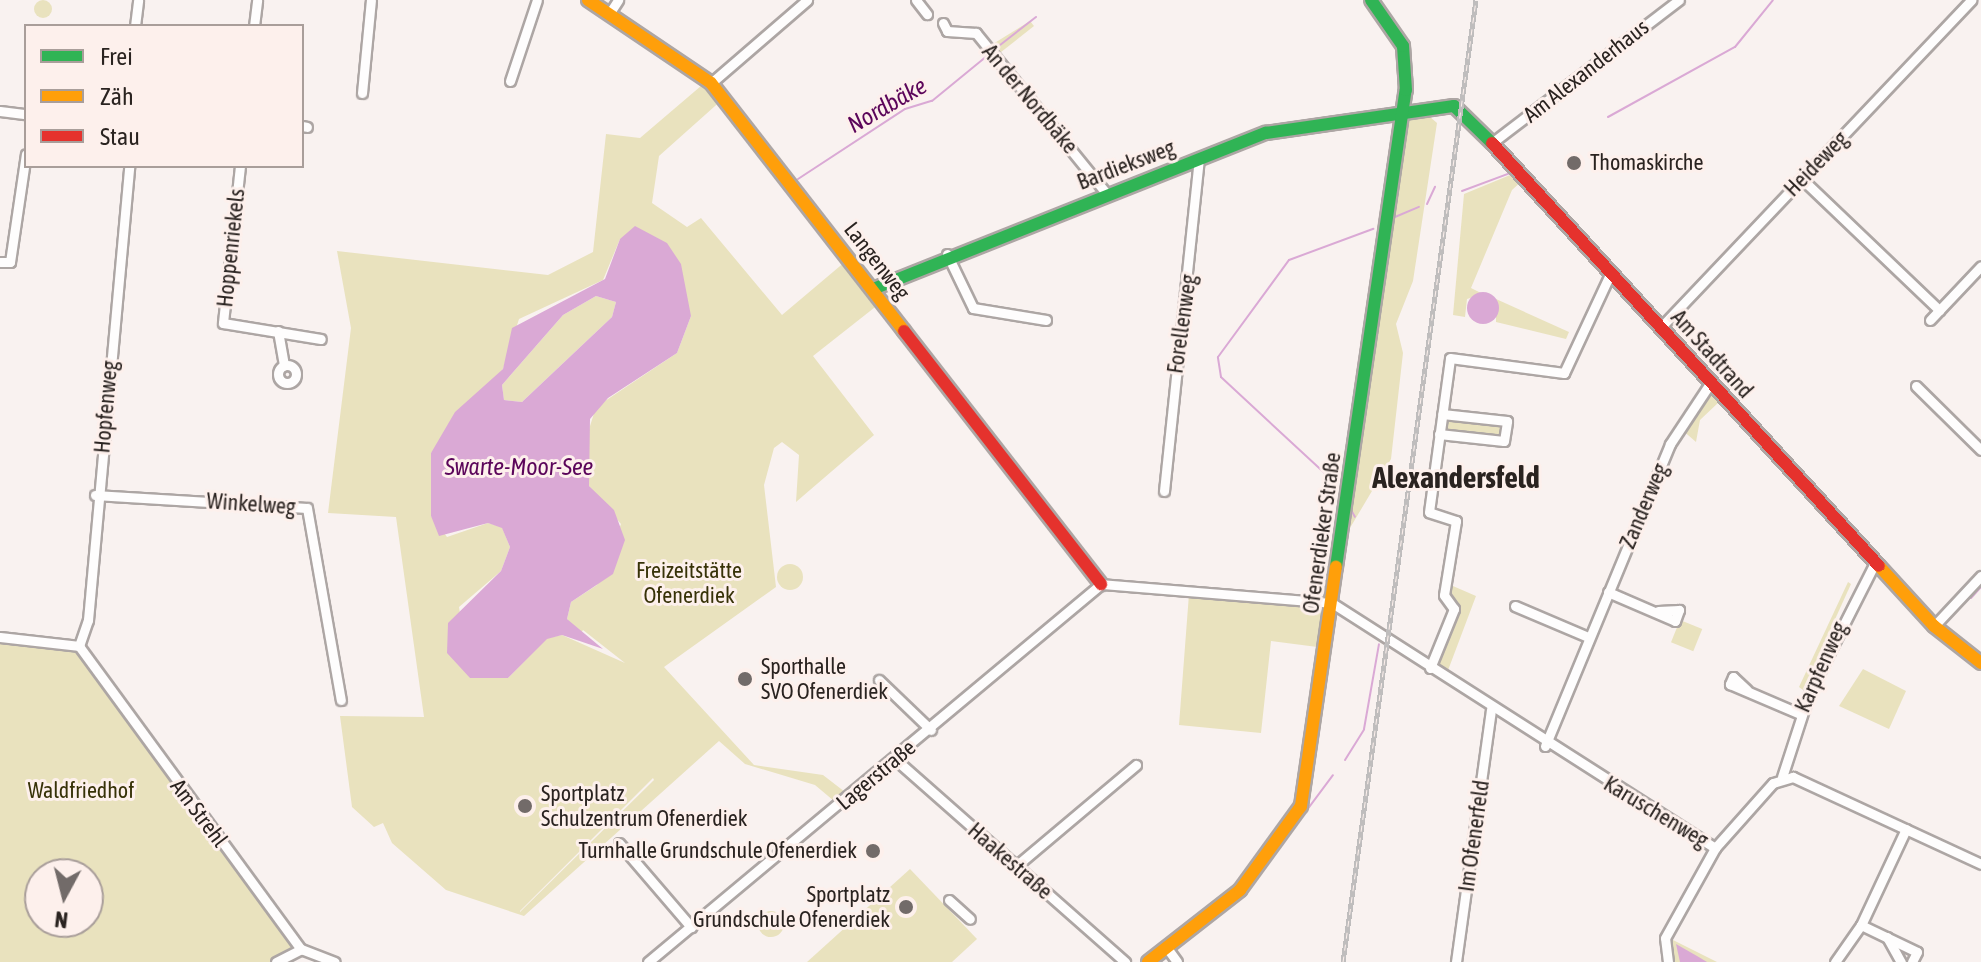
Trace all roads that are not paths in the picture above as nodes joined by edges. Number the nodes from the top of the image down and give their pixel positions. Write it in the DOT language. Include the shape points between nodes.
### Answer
graph roads {
  1 [pos="138,0"];
  2 [pos="257,0"];
  3 [pos="371,0"];
  4 [pos="537,0"];
  5 [pos="588,0"];
  6 [pos="618,0"];
  7 [pos="807,0"];
  8 [pos="916,0"];
  9 [pos="1371,0"];
  10 [pos="1679,0"];
  11 [pos="1971,0"];
  12 [pos="609,14"];
  13 [pos="927,14"];
  14 [pos="943,23"];
  15 [pos="135,24"];
  16 [pos="254,24"];
  17 [pos="510,81"];
  18 [pos="711,83"];
  19 [pos="362,93"];
  20 [pos="0,111"];
  21 [pos="1402,112"];
  22 [pos="24,114"];
  23 [pos="1493,142"];
  24 [pos="1199,159"];
  25 [pos="24,168"];
  26 [pos="129,168"];
  27 [pos="240,168"];
  28 [pos="1802,179"];
  29 [pos="1107,194"];
  30 [pos="947,254"];
  31 [pos="0,262"];
  32 [pos="1981,266"];
  33 [pos="1611,272"];
  34 [pos="873,289"];
  35 [pos="1939,310"];
  36 [pos="1046,320"];
  37 [pos="1930,320"];
  38 [pos="1661,327"];
  39 [pos="278,331"];
  40 [pos="321,339"];
  41 [pos="284,365"];
  42 [pos="1711,382"];
  43 [pos="1916,386"];
  44 [pos="1442,414"];
  45 [pos="1439,434"];
  46 [pos="1981,450"];
  47 [pos="1164,491"];
  48 [pos="95,495"];
  49 [pos="1875,563"];
  50 [pos="1981,576"];
  51 [pos="1101,584"];
  52 [pos="1608,592"];
  53 [pos="1332,603"];
  54 [pos="1515,606"];
  55 [pos="1658,611"];
  56 [pos="1934,626"];
  57 [pos="0,637"];
  58 [pos="1588,637"];
  59 [pos="79,646"];
  60 [pos="1981,663"];
  61 [pos="1430,668"];
  62 [pos="879,680"];
  63 [pos="1747,690"];
  64 [pos="341,700"];
  65 [pos="1491,709"];
  66 [pos="1800,714"];
  67 [pos="931,730"];
  68 [pos="1545,746"];
  69 [pos="895,759"];
  70 [pos="1136,765"];
  71 [pos="1782,777"];
  72 [pos="1906,829"];
  73 [pos="619,843"];
  74 [pos="1715,848"];
  75 [pos="1981,864"];
  76 [pos="1016,866"];
  77 [pos="949,900"];
  78 [pos="970,919"];
  79 [pos="1861,925"];
  80 [pos="691,927"];
  81 [pos="1887,937"];
  82 [pos="1167,948"];
  83 [pos="301,949"];
  84 [pos="276,962"];
  85 [pos="335,962"];
  86 [pos="648,962"];
  87 [pos="1125,962"];
  88 [pos="1148,962"];
  89 [pos="1177,962"];
  90 [pos="1456,962"];
  91 [pos="1668,962"];
  92 [pos="1835,962"];
  93 [pos="1901,962"];
  94 [pos="1912,962"];
  1 -- 15 [label="street"];
  2 -- 16 [label="street"];
  3 -- 19 [label="street"];
  4 -- 17 [label="street"];
  5 -- 12 [label="street, Langenweg"];
  6 -- 12 [label="street"];
  7 -- 18 [label="street"];
  8 -- 13 [label="street"];
  9 -- 21 [label="street, Ofenerdieker Straße" via="1403,46"];
  10 -- 23 [label="street, Am Alexanderhaus"];
  11 -- 28 [label="street, Heideweg"];
  12 -- 18 [label="street, Langenweg"];
  14 -- 29 [label="street, An der Nordbäke" via="947,31 976,33"];
  18 -- 34 [label="street, Langenweg"];
  20 -- 22 [label="street"];
  21 -- 23 [label="street, Am Stadtrand" via="1454,106"];
  21 -- 24 [label="street, Bardieksweg" via="1301,123"];
  21 -- 53 [label="street, Ofenerdieker Straße"];
  23 -- 33 [label="street, Am Stadtrand"];
  24 -- 29 [label="street, Bardieksweg"];
  24 -- 47 [label="street, Forellenweg"];
  25 -- 31 [label="street" via="10,262"];
  26 -- 48 [label="street, Hopfenweg"];
  27 -- 39 [label="street, Hoppenriekels" via="223,323"];
  28 -- 35 [label="street"];
  28 -- 38 [label="street, Heideweg"];
  29 -- 30 [label="street, Bardieksweg"];
  30 -- 34 [label="street, Bardieksweg"];
  30 -- 36 [label="street" via="973,308"];
  32 -- 35 [label="street"];
  33 -- 38 [label="street, Am Stadtrand"];
  33 -- 44 [label="street" via="1564,373 1450,358"];
  34 -- 51 [label="street, Langenweg"];
  35 -- 37 [label="street"];
  38 -- 42 [label="street, Am Stadtrand"];
  39 -- 40 [label="street, Hoppenriekels"];
  39 -- 41 [label="street"];
  42 -- 49 [label="street, Am Stadtrand"];
  42 -- 52 [label="street, Zanderweg" via="1674,436"];
  43 -- 46 [label="street"];
  44 -- 45 [label="street"];
  44 -- 45 [label="street" via="1507,421 1504,441"];
  45 -- 61 [label="street" via="1429,512 1456,521 1444,595 1454,609"];
  48 -- 59 [label="street, Hopfenweg" via="88,620"];
  48 -- 64 [label="street, Winkelweg" via="307,508"];
  49 -- 56 [label="street, Am Stadtrand"];
  49 -- 66 [label="street, Karpfenweg" via="1852,597"];
  50 -- 56 [label="street"];
  51 -- 53 [label="street"];
  51 -- 67 [label="street, Lagerstraße"];
  52 -- 55 [label="street"];
  52 -- 58 [label="street, Zanderweg"];
  53 -- 61 [label="street, Karuschenweg"];
  53 -- 82 [label="street, Ofenerdieker Straße" via="1301,806 1240,890"];
  54 -- 58 [label="street"];
  56 -- 60 [label="street, Am Stadtrand"];
  57 -- 59 [label="street"];
  58 -- 68 [label="street, Zanderweg"];
  59 -- 83 [label="street, Am Strehl"];
  61 -- 65 [label="street, Karuschenweg"];
  62 -- 67 [label="street"];
  63 -- 66 [label="street"];
  65 -- 68 [label="street, Karuschenweg"];
  65 -- 90 [label="street, Im Ofenerfeld"];
  66 -- 71 [label="street, Karpfenweg"];
  67 -- 69 [label="street, Lagerstraße"];
  68 -- 74 [label="street, Karuschenweg"];
  69 -- 76 [label="street, Haakestraße"];
  69 -- 80 [label="street, Lagerstraße"];
  70 -- 76 [label="street"];
  71 -- 72 [label="street"];
  71 -- 74 [label="street, Karuschenweg"];
  72 -- 75 [label="street"];
  72 -- 79 [label="street"];
  73 -- 80 [label="street"];
  74 -- 91 [label="street" via="1667,934"];
  76 -- 87 [label="street, Haakestraße"];
  77 -- 78 [label="street"];
  79 -- 81 [label="street"];
  79 -- 92 [label="street"];
  80 -- 86 [label="street, Lagerstraße"];
  81 -- 93 [label="street"];
  81 -- 94 [label="street" via="1917,952"];
  82 -- 88 [label="street, Ofenerdieker Straße"];
  82 -- 89 [label="street"];
  83 -- 84 [label="street"];
  83 -- 85 [label="street"];
}
